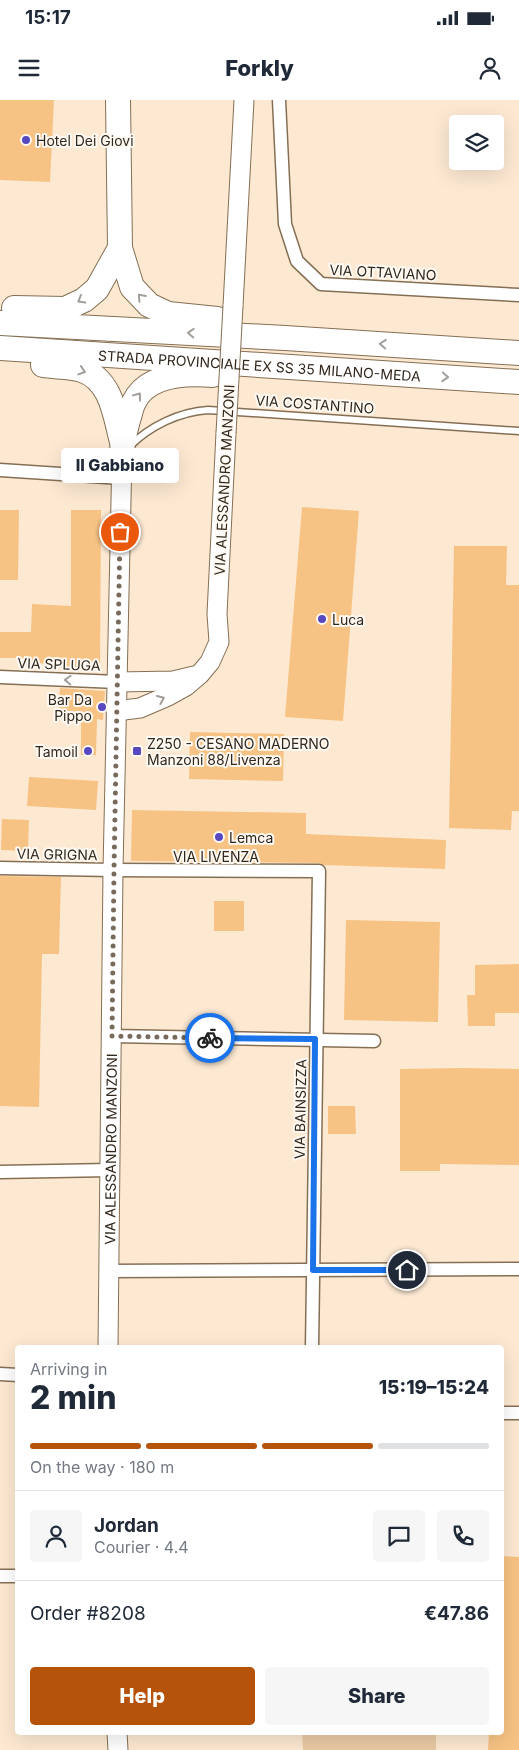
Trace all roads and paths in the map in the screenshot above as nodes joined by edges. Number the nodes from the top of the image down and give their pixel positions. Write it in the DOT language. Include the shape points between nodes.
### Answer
graph roads {
  1 [pos="118,100"];
  2 [pos="244,100"];
  3 [pos="279,100"];
  4 [pos="120,248"];
  5 [pos="519,295"];
  6 [pos="0,308"];
  7 [pos="0,323"];
  8 [pos="285,338"];
  9 [pos="0,348"];
  10 [pos="519,353"];
  11 [pos="0,357"];
  12 [pos="310,367"];
  13 [pos="519,382"];
  14 [pos="519,431"];
  15 [pos="122,448"];
  16 [pos="0,470"];
  17 [pos="122,478"];
  18 [pos="200,674"];
  19 [pos="0,677"];
  20 [pos="117,682"];
  21 [pos="116,711"];
  22 [pos="0,868"];
  23 [pos="114,870"];
  24 [pos="319,871"];
  25 [pos="112,1036"];
  26 [pos="315,1039"];
  27 [pos="374,1041"];
  28 [pos="110,1170"];
  29 [pos="0,1172"];
  30 [pos="519,1269"];
  31 [pos="313,1270"];
  32 [pos="110,1271"];
  33 [pos="108,1345"];
  34 [pos="312,1345"];
  35 [pos="0,1374"];
  36 [pos="15,1375"];
  37 [pos="504,1413"];
  38 [pos="519,1413"];
  39 [pos="0,1576"];
  40 [pos="15,1576"];
  41 [pos="117,1735"];
  42 [pos="118,1750"];
  1 -- 4 [label="highway"];
  2 -- 18 [label="main road, VIA ALESSANDRO MANZONI, bridge" via="216,614 219,642"];
  3 -- 5 [label="street, VIA OTTAVIANO" via="285,224 297,262 321,284"];
  4 -- 6 [label="highway, one-way" via="97,289 84,300 65,309"];
  8 -- 4 [label="highway, one-way" via="264,324 168,314 149,306 132,288"];
  8 -- 7 [label="highway, STRADA PROVINCIALE EX SS 35 MILANO-MEDA, one-way"];
  10 -- 8 [label="highway, STRADA PROVINCIALE EX SS 35 MILANO-MEDA, one-way"];
  9 -- 12 [label="highway, STRADA PROVINCIALE EX SS 35 MILANO-MEDA"];
  11 -- 15 [label="highway, one-way" via="11,362 81,370 96,378 110,398"];
  12 -- 13 [label="highway, STRADA PROVINCIALE EX SS 35 MILANO-MEDA, one-way"];
  15 -- 12 [label="highway, one-way" via="134,401 146,386 158,380 203,374 274,380"];
  14 -- 15 [label="lane, VIA COSTANTINO" via="208,410 171,419"];
  15 -- 17 [label="main road, VIA ALESSANDRO MANZONI"];
  16 -- 17 [label="street"];
  17 -- 20 [label="main road, VIA ALESSANDRO MANZONI"];
  18 -- 20 [label="main road" via="172,681"];
  21 -- 18 [label="main road, VIA ALESSANDRO MANZONI, one-way" via="140,708 168,696"];
  20 -- 19 [label="street, VIA SPLUGA, one-way"];
  20 -- 21 [label="main road, VIA ALESSANDRO MANZONI"];
  21 -- 23 [label="main road, VIA ALESSANDRO MANZONI"];
  22 -- 23 [label="street, VIA GRIGNA"];
  23 -- 24 [label="street, VIA LIVENZA"];
  23 -- 25 [label="main road, VIA ALESSANDRO MANZONI"];
  24 -- 26 [label="street, VIA BAINSIZZA"];
  25 -- 26 [label="street"];
  25 -- 28 [label="main road, VIA ALESSANDRO MANZONI"];
  26 -- 27 [label="street"];
  26 -- 31 [label="street, VIA BAINSIZZA"];
  28 -- 29 [label="street"];
  28 -- 32 [label="main road, VIA ALESSANDRO MANZONI"];
  30 -- 31 [label="street"];
  31 -- 32 [label="street"];
  31 -- 34 [label="street, VIA BAINSIZZA"];
  32 -- 33 [label="main road, VIA ALESSANDRO MANZONI"];
  35 -- 36 [label="street"];
  37 -- 38 [label="street"];
  39 -- 40 [label="street"];
  41 -- 42 [label="main road"];
}
